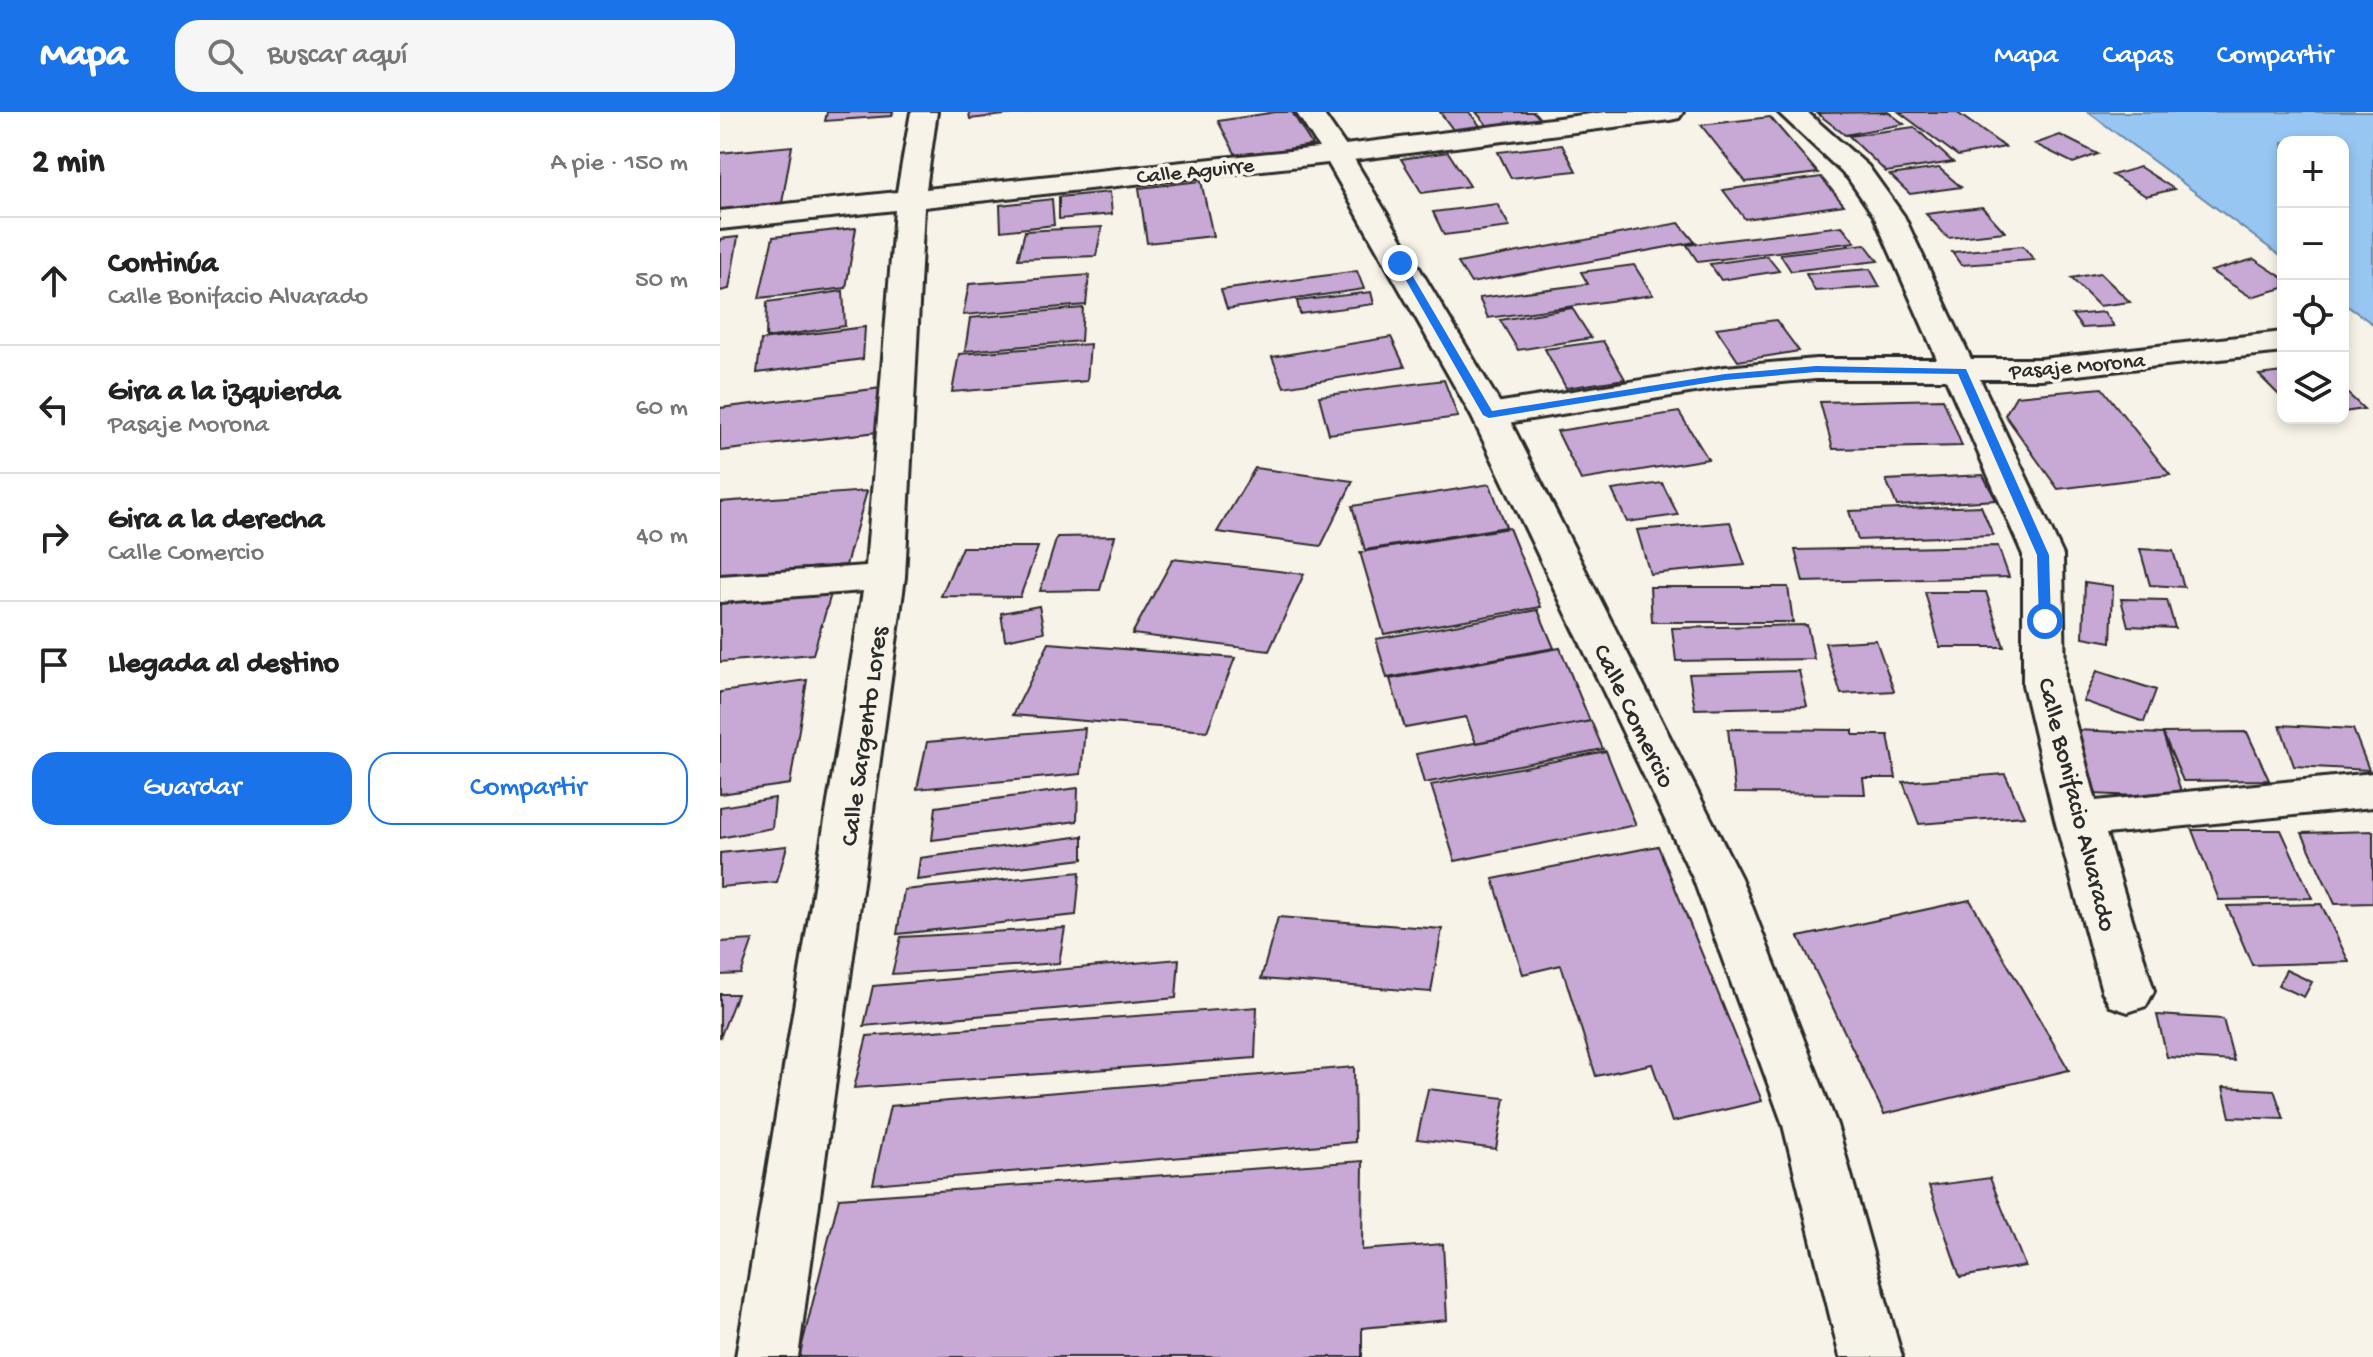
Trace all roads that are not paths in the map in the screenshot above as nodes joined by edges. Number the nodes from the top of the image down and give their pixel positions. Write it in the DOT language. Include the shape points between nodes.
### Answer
graph roads {
  1 [pos="924,112"];
  2 [pos="1309,112"];
  3 [pos="1670,112"];
  4 [pos="1791,112"];
  5 [pos="1337,154"];
  6 [pos="910,200"];
  7 [pos="720,220"];
  8 [pos="2277,343"];
  9 [pos="1962,371"];
  10 [pos="1489,415"];
  11 [pos="885,577"];
  12 [pos="720,589"];
  13 [pos="2373,790"];
  14 [pos="2078,820"];
  15 [pos="2128,991"];
  16 [pos="767,1357"];
  17 [pos="1871,1357"];
  1 -- 6 [label="street, Calle Sargento Lores"];
  2 -- 5 [label="street, Calle Comercio"];
  3 -- 5 [label="street, Calle Aguirre"];
  4 -- 9 [label="street, Calle Bonifacio Alvarado" via="1858,172 1889,216"];
  5 -- 6 [label="street, Calle Aguirre"];
  5 -- 10 [label="street, Calle Comercio"];
  6 -- 7 [label="street, Calle Aguirre"];
  6 -- 11 [label="street, Calle Sargento Lores"];
  8 -- 9 [label="street, Pasaje Morona" via="2041,369"];
  9 -- 10 [label="street, Pasaje Morona" via="1816,369 1725,377"];
  9 -- 14 [label="street, Calle Bonifacio Alvarado" via="2043,555 2044,685"];
  10 -- 17 [label="street, Calle Comercio" via="1717,878 1810,1125"];
  11 -- 12 [label="street"];
  11 -- 16 [label="street, Calle Sargento Lores"];
  13 -- 14 [label="street"];
  14 -- 15 [label="street, Calle Bonifacio Alvarado"];
}
